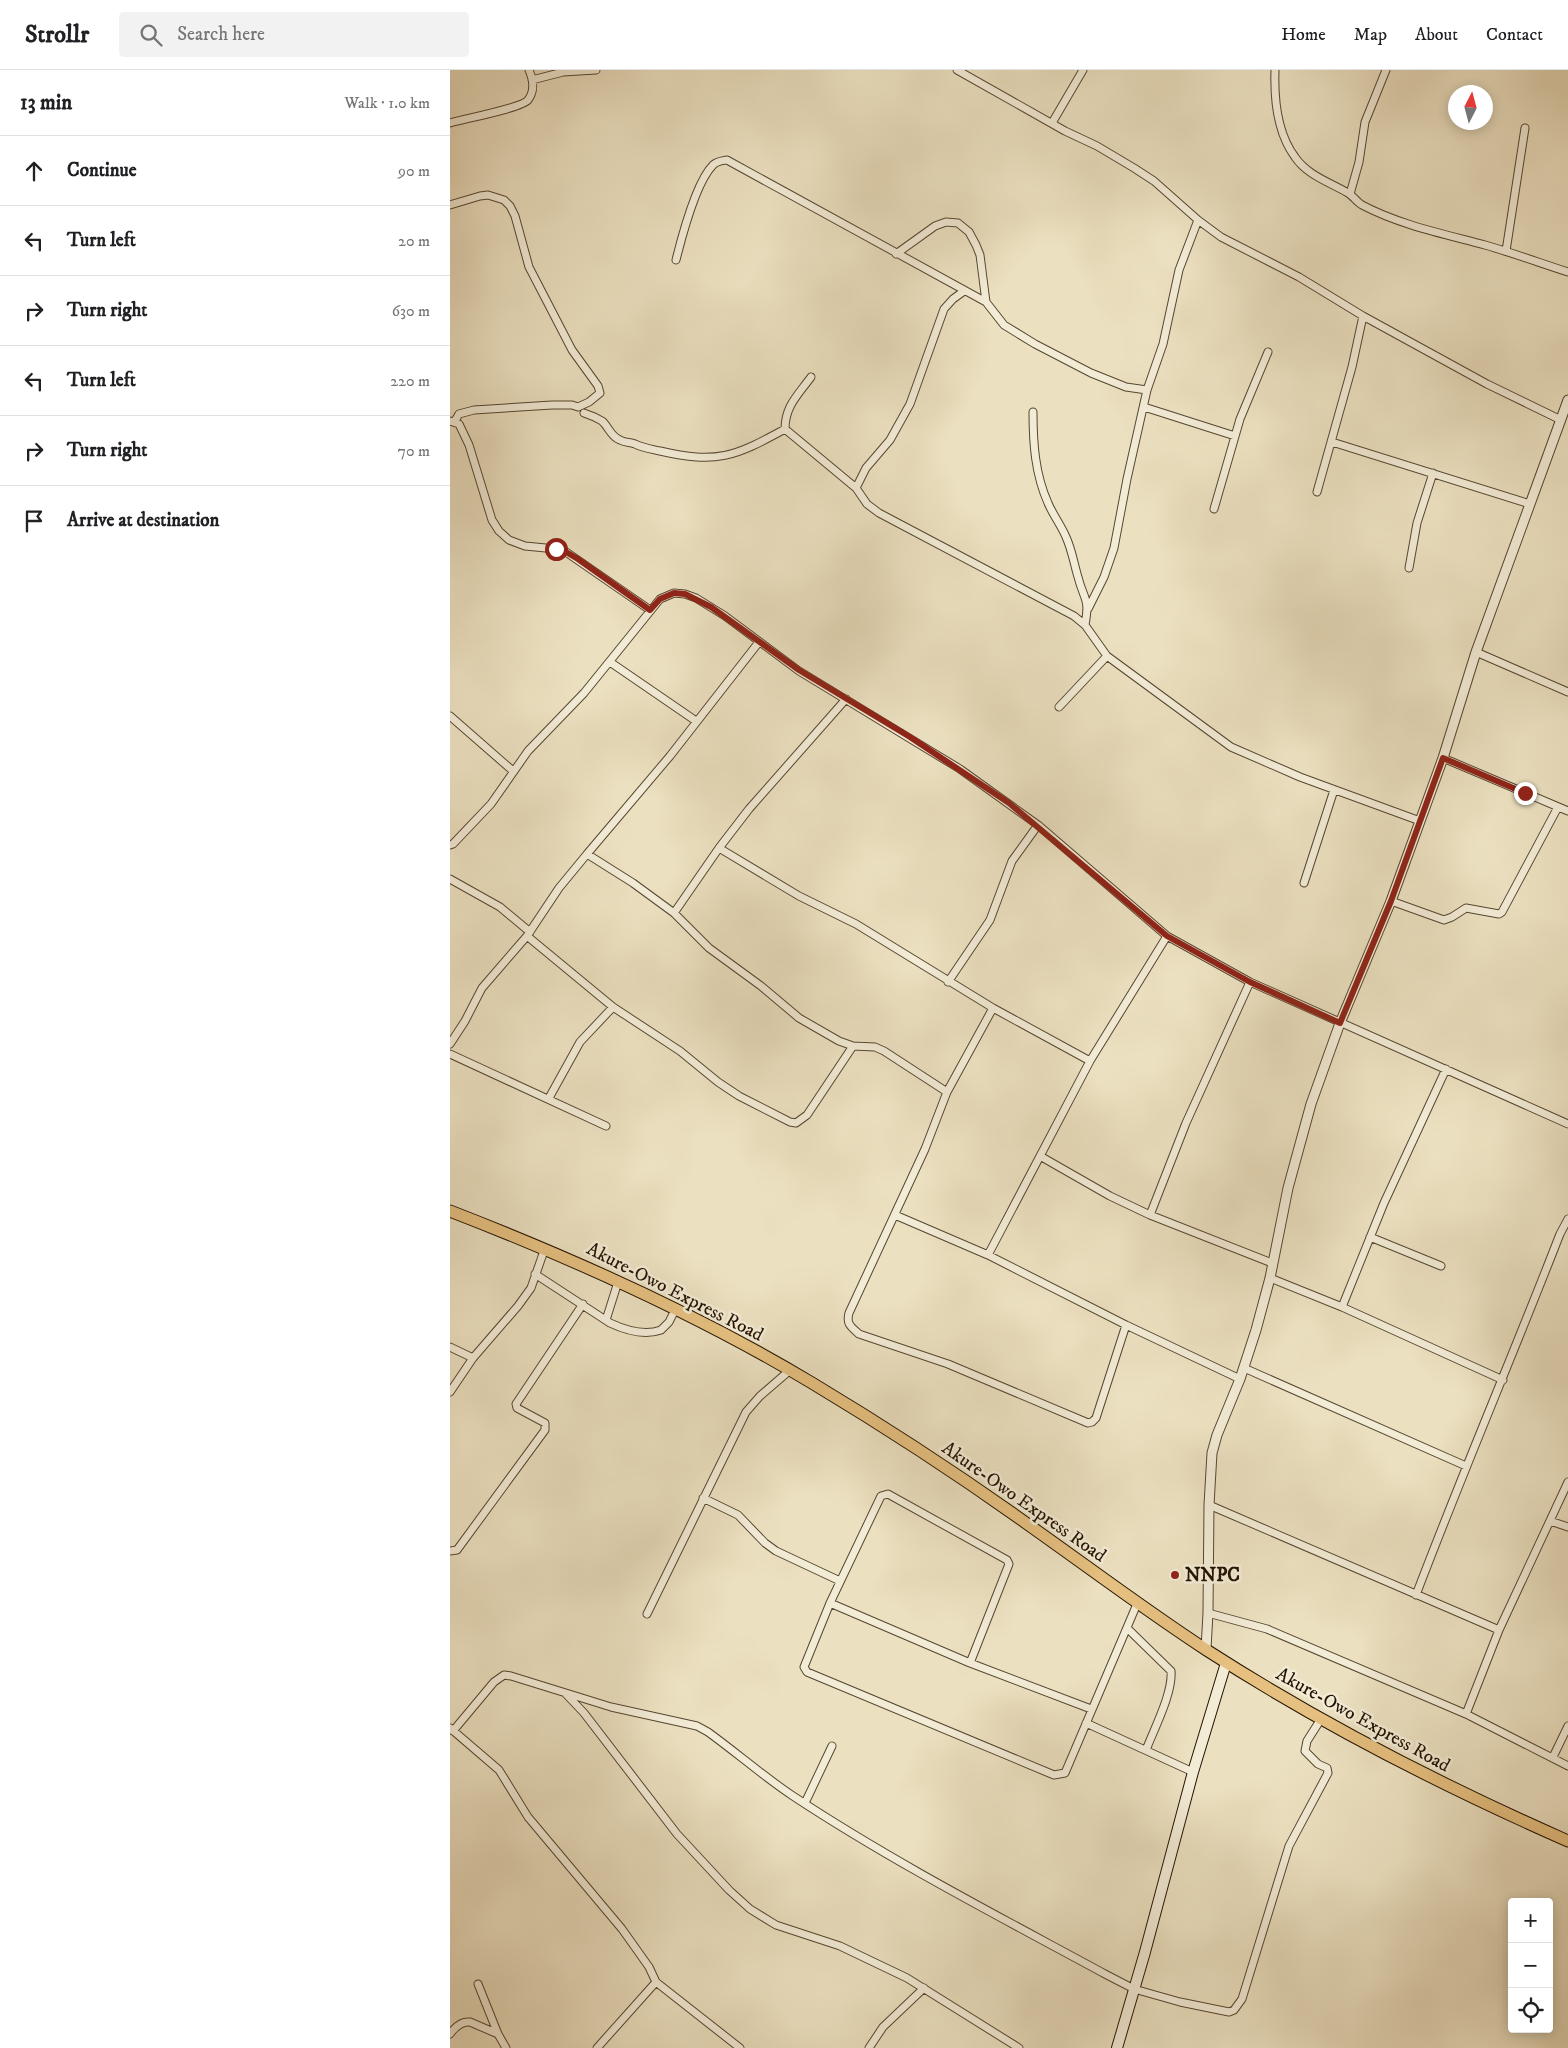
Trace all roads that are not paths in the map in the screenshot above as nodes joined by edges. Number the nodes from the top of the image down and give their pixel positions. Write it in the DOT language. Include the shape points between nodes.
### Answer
graph roads {
  1 [pos="529,70"];
  2 [pos="596,70"];
  3 [pos="957,70"];
  4 [pos="1083,70"];
  5 [pos="1275,70"];
  6 [pos="1386,70"];
  7 [pos="532,80"];
  8 [pos="450,123"];
  9 [pos="1052,123"];
  10 [pos="1525,128"];
  11 [pos="1350,194"];
  12 [pos="450,205"];
  13 [pos="1198,220"];
  14 [pos="1506,251"];
  15 [pos="896,254"];
  16 [pos="676,260"];
  17 [pos="1568,272"];
  18 [pos="964,291"];
  19 [pos="986,302"];
  20 [pos="1363,316"];
  21 [pos="1268,352"];
  22 [pos="811,377"];
  23 [pos="1147,390"];
  24 [pos="1568,400"];
  25 [pos="1144,406"];
  26 [pos="1034,412"];
  27 [pos="584,413"];
  28 [pos="1561,420"];
  29 [pos="452,421"];
  30 [pos="784,429"];
  31 [pos="1235,436"];
  32 [pos="1332,442"];
  33 [pos="1433,473"];
  34 [pos="856,488"];
  35 [pos="1317,492"];
  36 [pos="1530,504"];
  37 [pos="1214,509"];
  38 [pos="1409,568"];
  39 [pos="1088,609"];
  40 [pos="650,610"];
  41 [pos="1086,625"];
  42 [pos="759,642"];
  43 [pos="1476,652"];
  44 [pos="1107,656"];
  45 [pos="610,662"];
  46 [pos="1568,692"];
  47 [pos="846,699"];
  48 [pos="1059,707"];
  49 [pos="450,716"];
  50 [pos="696,722"];
  51 [pos="1443,758"];
  52 [pos="513,771"];
  53 [pos="1334,790"];
  54 [pos="1558,807"];
  55 [pos="1568,812"];
  56 [pos="1420,821"];
  57 [pos="1038,826"];
  58 [pos="450,845"];
  59 [pos="719,848"];
  60 [pos="587,854"];
  61 [pos="450,879"];
  62 [pos="1304,883"];
  63 [pos="1391,901"];
  64 [pos="674,913"];
  65 [pos="528,934"];
  66 [pos="1167,936"];
  67 [pos="948,982"];
  68 [pos="1250,982"];
  69 [pos="613,1007"];
  70 [pos="993,1008"];
  71 [pos="1340,1023"];
  72 [pos="450,1044"];
  73 [pos="853,1046"];
  74 [pos="450,1054"];
  75 [pos="1090,1061"];
  76 [pos="1446,1069"];
  77 [pos="947,1092"];
  78 [pos="549,1098"];
  79 [pos="1568,1124"];
  80 [pos="606,1126"];
  81 [pos="1040,1156"];
  82 [pos="450,1211"];
  83 [pos="1150,1214"];
  84 [pos="895,1215"];
  85 [pos="1568,1219"];
  86 [pos="1370,1237"];
  87 [pos="545,1248"];
  88 [pos="988,1255"];
  89 [pos="1272,1262"];
  90 [pos="1441,1266"];
  91 [pos="536,1274"];
  92 [pos="1270,1278"];
  93 [pos="618,1282"];
  94 [pos="583,1304"];
  95 [pos="1342,1307"];
  96 [pos="675,1310"];
  97 [pos="606,1320"];
  98 [pos="1126,1325"];
  99 [pos="450,1347"];
  100 [pos="473,1358"];
  101 [pos="1244,1368"];
  102 [pos="789,1371"];
  103 [pos="1240,1379"];
  104 [pos="1503,1380"];
  105 [pos="450,1392"];
  106 [pos="1466,1466"];
  107 [pos="1568,1482"];
  108 [pos="703,1498"];
  109 [pos="1209,1505"];
  110 [pos="1550,1521"];
  111 [pos="1568,1527"];
  112 [pos="450,1551"];
  113 [pos="840,1582"];
  114 [pos="1416,1594"];
  115 [pos="830,1603"];
  116 [pos="1137,1604"];
  117 [pos="1208,1613"];
  118 [pos="647,1614"];
  119 [pos="1127,1628"];
  120 [pos="1499,1630"];
  121 [pos="1206,1649"];
  122 [pos="970,1662"];
  123 [pos="1226,1663"];
  124 [pos="565,1693"];
  125 [pos="1091,1709"];
  126 [pos="1466,1714"];
  127 [pos="1321,1719"];
  128 [pos="1086,1723"];
  129 [pos="1568,1726"];
  130 [pos="452,1729"];
  131 [pos="832,1746"];
  132 [pos="1146,1750"];
  133 [pos="1553,1757"];
  134 [pos="1568,1766"];
  135 [pos="1193,1772"];
  136 [pos="805,1803"];
  137 [pos="1568,1841"];
  138 [pos="656,1982"];
  139 [pos="478,1984"];
  140 [pos="924,1988"];
  141 [pos="1134,1989"];
  142 [pos="450,2034"];
  143 [pos="498,2034"];
  144 [pos="1016,2047"];
  145 [pos="506,2048"];
  146 [pos="597,2048"];
  147 [pos="740,2048"];
  148 [pos="869,2048"];
  149 [pos="1117,2048"];
  1 -- 7 [label="street"];
  2 -- 7 [label="street" via="563,72"];
  3 -- 9 [label="street"];
  4 -- 9 [label="street"];
  5 -- 11 [label="street" via="1277,113 1294,157 1318,177"];
  6 -- 11 [label="street" via="1365,122"];
  7 -- 8 [label="street" via="532,93 523,104"];
  9 -- 13 [label="street" via="1154,181"];
  10 -- 14 [label="street"];
  11 -- 14 [label="street" via="1360,204 1389,217"];
  12 -- 29 [label="street" via="488,195 504,200 510,206 516,216 529,267 572,350 600,393 578,407 552,405 474,410 459,414"];
  13 -- 20 [label="street" via="1222,237 1299,277"];
  13 -- 23 [label="street" via="1179,270 1163,344"];
  14 -- 17 [label="street"];
  15 -- 16 [label="street" via="727,160 716,162 706,174 692,206"];
  15 -- 18 [label="street"];
  15 -- 19 [label="street" via="935,226 958,222 968,232 980,255"];
  18 -- 19 [label="street"];
  18 -- 34 [label="street" via="944,309 910,404 890,440 866,468"];
  19 -- 23 [label="street" via="1004,325 1035,344 1091,373 1126,387"];
  20 -- 28 [label="street" via="1487,384"];
  20 -- 32 [label="street"];
  21 -- 31 [label="street"];
  22 -- 30 [label="street" via="788,408"];
  23 -- 25 [label="street"];
  24 -- 28 [label="street"];
  25 -- 31 [label="street"];
  25 -- 39 [label="street" via="1126,479 1114,548"];
  26 -- 39 [label="street" via="1034,448 1043,489 1074,556"];
  27 -- 30 [label="street" via="602,421 611,435 621,441 695,458 719,458 762,442"];
  28 -- 36 [label="street"];
  29 -- 40 [label="street" via="459,424 469,445 492,520 509,540 525,546 566,552"];
  30 -- 34 [label="street"];
  31 -- 37 [label="street"];
  32 -- 33 [label="street"];
  32 -- 35 [label="street"];
  33 -- 36 [label="street"];
  33 -- 38 [label="street" via="1417,523"];
  34 -- 41 [label="street" via="867,504 880,513"];
  36 -- 43 [label="street"];
  39 -- 41 [label="street"];
  40 -- 42 [label="street" via="666,595 685,594 718,612"];
  40 -- 45 [label="street"];
  41 -- 44 [label="street"];
  42 -- 47 [label="street"];
  42 -- 50 [label="street"];
  43 -- 46 [label="street"];
  43 -- 51 [label="street"];
  44 -- 48 [label="street"];
  44 -- 53 [label="street" via="1230,747"];
  45 -- 50 [label="street"];
  45 -- 52 [label="street"];
  47 -- 57 [label="street" via="960,769"];
  47 -- 59 [label="street"];
  49 -- 52 [label="street"];
  50 -- 60 [label="street"];
  51 -- 54 [label="street"];
  51 -- 56 [label="street"];
  52 -- 58 [label="street" via="491,804"];
  53 -- 56 [label="street"];
  53 -- 62 [label="street"];
  54 -- 55 [label="street"];
  54 -- 63 [label="street" via="1499,914 1466,908 1444,920"];
  56 -- 63 [label="street"];
  57 -- 66 [label="street"];
  57 -- 67 [label="street" via="1012,861 990,920"];
  59 -- 64 [label="street"];
  59 -- 67 [label="street" via="800,896 856,924"];
  60 -- 64 [label="street"];
  60 -- 65 [label="street"];
  61 -- 65 [label="street" via="500,907"];
  63 -- 71 [label="street"];
  64 -- 73 [label="street" via="709,948 799,1018"];
  65 -- 69 [label="street"];
  65 -- 72 [label="street" via="482,988"];
  66 -- 68 [label="street"];
  66 -- 75 [label="street"];
  67 -- 70 [label="street"];
  68 -- 71 [label="street"];
  68 -- 83 [label="street" via="1186,1123"];
  69 -- 73 [label="street" via="680,1051 718,1082 796,1123 807,1115"];
  69 -- 78 [label="street" via="580,1042"];
  70 -- 75 [label="street"];
  70 -- 77 [label="street"];
  71 -- 76 [label="street"];
  71 -- 89 [label="street" via="1311,1104"];
  73 -- 77 [label="street" via="884,1051"];
  74 -- 78 [label="street"];
  75 -- 81 [label="street"];
  76 -- 79 [label="street"];
  76 -- 86 [label="street"];
  77 -- 84 [label="street"];
  78 -- 80 [label="street"];
  81 -- 83 [label="street" via="1110,1196"];
  81 -- 88 [label="street"];
  82 -- 87 [label="highway, Akure-Owo Express Road"];
  83 -- 89 [label="street"];
  84 -- 88 [label="street"];
  84 -- 98 [label="street" via="849,1313 850,1327 860,1334 948,1364 1088,1423 1096,1418"];
  85 -- 104 [label="street"];
  86 -- 90 [label="street"];
  86 -- 95 [label="street"];
  87 -- 91 [label="street"];
  87 -- 93 [label="highway, Akure-Owo Express Road"];
  88 -- 98 [label="street"];
  89 -- 92 [label="street"];
  91 -- 94 [label="street"];
  91 -- 100 [label="street" via="531,1288 518,1306"];
  92 -- 95 [label="street"];
  92 -- 101 [label="street"];
  93 -- 96 [label="highway, Akure-Owo Express Road"];
  93 -- 97 [label="street"];
  94 -- 97 [label="street"];
  94 -- 112 [label="street" via="516,1404 517,1408 545,1423 545,1430 458,1550"];
  95 -- 104 [label="street"];
  96 -- 97 [label="street" via="666,1327 657,1332 623,1329"];
  96 -- 102 [label="highway, Akure-Owo Express Road"];
  98 -- 103 [label="street"];
  99 -- 100 [label="street"];
  100 -- 105 [label="street"];
  101 -- 103 [label="street"];
  101 -- 106 [label="street"];
  102 -- 108 [label="street" via="751,1405"];
  102 -- 116 [label="highway, Akure-Owo Express Road" via="963,1479"];
  103 -- 109 [label="street" via="1214,1444"];
  104 -- 106 [label="street"];
  106 -- 114 [label="street"];
  107 -- 110 [label="street"];
  108 -- 113 [label="street" via="738,1515 776,1551"];
  108 -- 118 [label="street"];
  109 -- 114 [label="street"];
  109 -- 117 [label="street"];
  110 -- 111 [label="street"];
  110 -- 120 [label="street"];
  113 -- 115 [label="street"];
  113 -- 122 [label="street" via="881,1496 888,1494 1006,1560 1008,1568"];
  114 -- 120 [label="street"];
  115 -- 122 [label="street"];
  115 -- 128 [label="street" via="804,1667 807,1672 1054,1775 1064,1773"];
  116 -- 119 [label="street"];
  116 -- 121 [label="highway, Akure-Owo Express Road"];
  117 -- 121 [label="street"];
  117 -- 126 [label="street" via="1267,1629"];
  119 -- 125 [label="street"];
  119 -- 132 [label="street" via="1171,1670 1168,1692"];
  120 -- 126 [label="street"];
  121 -- 123 [label="highway, Akure-Owo Express Road"];
  122 -- 125 [label="street"];
  123 -- 127 [label="highway, Akure-Owo Express Road"];
  123 -- 135 [label="main road"];
  124 -- 130 [label="street" via="504,1675"];
  124 -- 136 [label="street" via="697,1726"];
  124 -- 140 [label="street" via="677,1834 750,1909 776,1925 864,1956"];
  125 -- 128 [label="street"];
  126 -- 133 [label="street"];
  127 -- 137 [label="highway, Akure-Owo Express Road" via="1466,1795"];
  127 -- 141 [label="street" via="1307,1741 1305,1751 1327,1768 1328,1773 1289,1846 1259,1949 1238,2006 1222,2012"];
  128 -- 132 [label="street"];
  129 -- 133 [label="street"];
  130 -- 138 [label="street" via="499,1770 528,1817 622,1928"];
  131 -- 136 [label="street"];
  132 -- 135 [label="street"];
  133 -- 134 [label="street"];
  135 -- 141 [label="main road"];
  136 -- 141 [label="street" via="930,1878"];
  138 -- 146 [label="street"];
  138 -- 147 [label="street"];
  139 -- 143 [label="street"];
  140 -- 144 [label="street"];
  140 -- 148 [label="street" via="882,2027"];
  141 -- 149 [label="main road"];
  142 -- 143 [label="street" via="460,2024 470,2022"];
  143 -- 145 [label="street"];
}
